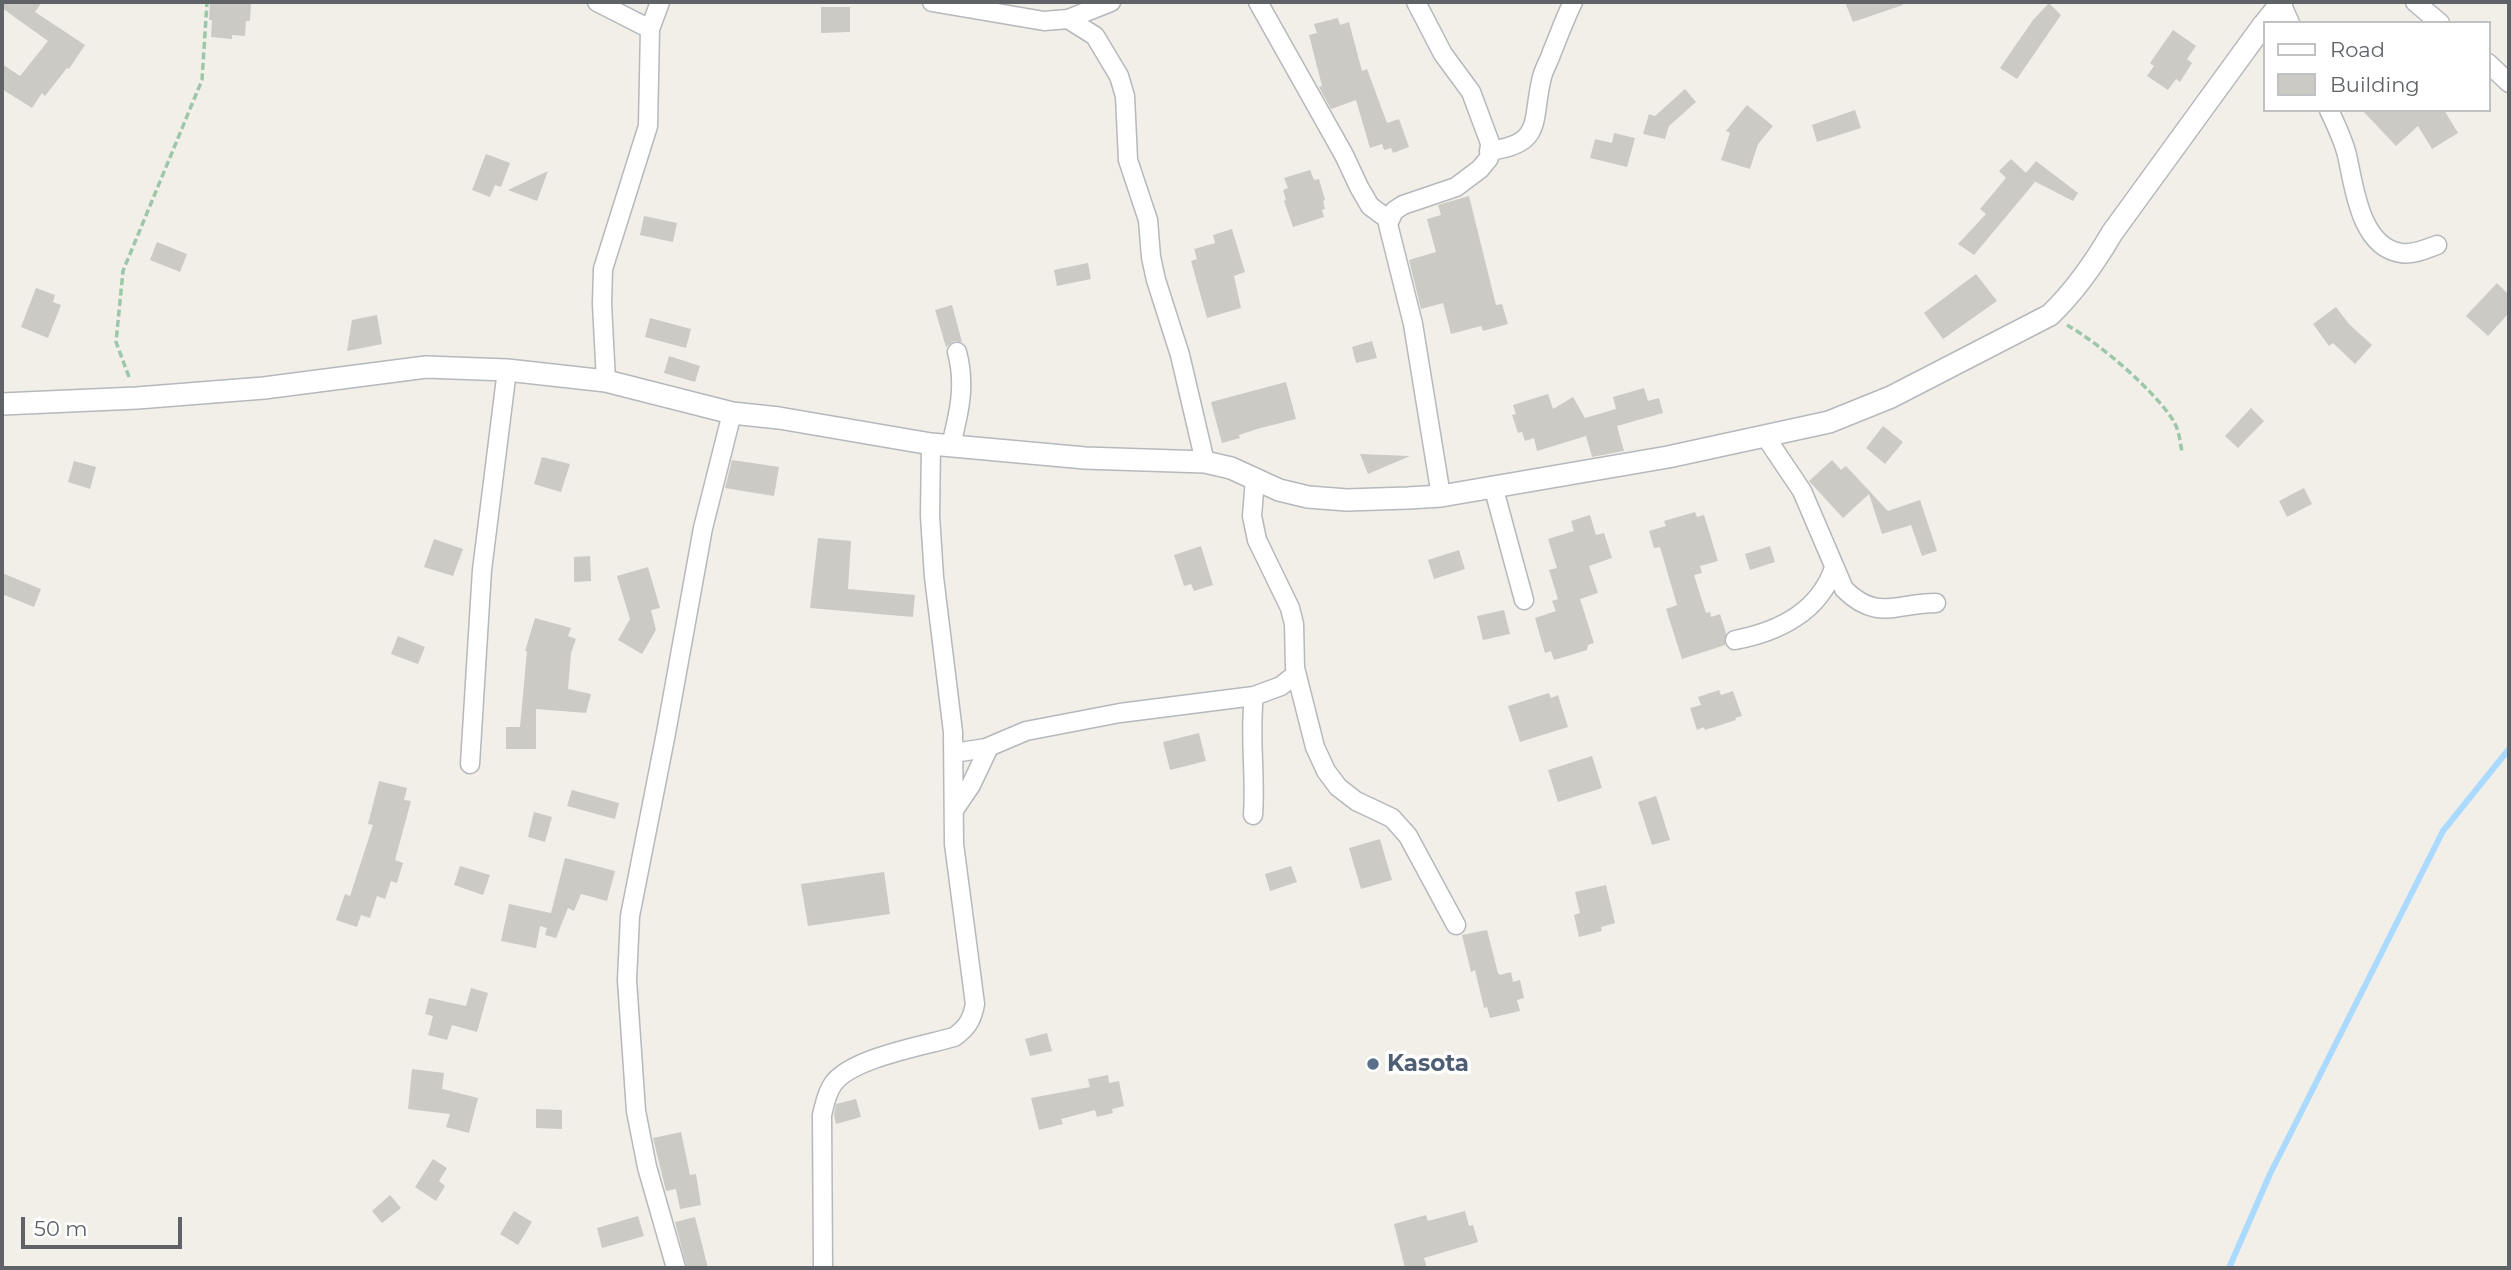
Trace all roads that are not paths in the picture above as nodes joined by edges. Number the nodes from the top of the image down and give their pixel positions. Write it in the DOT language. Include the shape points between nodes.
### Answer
graph roads {
  1 [pos="597,2"];
  2 [pos="660,2"];
  3 [pos="932,2"];
  4 [pos="1111,2"];
  5 [pos="1258,2"];
  6 [pos="1416,2"];
  7 [pos="1573,2"];
  8 [pos="2415,2"];
  9 [pos="1068,19"];
  10 [pos="2438,21"];
  11 [pos="650,29"];
  12 [pos="2262,31"];
  13 [pos="2490,64"];
  14 [pos="2509,83"];
  15 [pos="2330,112"];
  16 [pos="1489,151"];
  17 [pos="1389,220"];
  18 [pos="2437,246"];
  19 [pos="957,352"];
  20 [pos="507,370"];
  21 [pos="606,381"];
  22 [pos="2,404"];
  23 [pos="732,413"];
  24 [pos="1765,436"];
  25 [pos="941,445"];
  26 [pos="1205,462"];
  27 [pos="1255,479"];
  28 [pos="1493,486"];
  29 [pos="1441,496"];
  30 [pos="1834,568"];
  31 [pos="1524,600"];
  32 [pos="1936,603"];
  33 [pos="1735,640"];
  34 [pos="1296,674"];
  35 [pos="1254,696"];
  36 [pos="989,747"];
  37 [pos="954,753"];
  38 [pos="470,764"];
  39 [pos="954,810"];
  40 [pos="1253,815"];
  41 [pos="1456,925"];
  42 [pos="676,1268"];
  43 [pos="823,1268"];
  1 -- 11 [label="street"];
  2 -- 11 [label="street"];
  3 -- 9 [label="street" via="1044,21"];
  4 -- 9 [label="street"];
  5 -- 17 [label="street" via="1370,206"];
  6 -- 16 [label="street" via="1443,54 1471,92"];
  7 -- 16 [label="street" via="1542,77 1530,134 1519,145"];
  8 -- 10 [label="street"];
  9 -- 26 [label="street" via="1096,36 1119,76 1125,96 1128,160 1148,220 1156,280 1180,355"];
  11 -- 21 [label="street" via="648,126 603,269"];
  12 -- 24 [label="street" via="2112,233 2091,270 2050,315 1860,411"];
  13 -- 14 [label="street"];
  15 -- 18 [label="street" via="2347,155 2359,210 2378,240 2390,250 2409,254"];
  16 -- 17 [label="street" via="1485,164 1456,187 1404,205"];
  17 -- 29 [label="street" via="1413,324"];
  19 -- 25 [label="street" via="962,399"];
  20 -- 21 [label="street"];
  20 -- 22 [label="street" via="426,367 264,388"];
  20 -- 38 [label="street" via="482,570"];
  21 -- 23 [label="street"];
  23 -- 25 [label="street"];
  23 -- 42 [label="street" via="703,528 630,916 627,980 636,1111"];
  24 -- 28 [label="street"];
  24 -- 30 [label="street" via="1802,491"];
  25 -- 26 [label="street" via="1085,458"];
  25 -- 37 [label="street" via="930,516"];
  26 -- 27 [label="street"];
  27 -- 29 [label="street" via="1308,497"];
  27 -- 34 [label="street" via="1252,516 1257,540 1290,608"];
  28 -- 29 [label="street"];
  28 -- 31 [label="street"];
  30 -- 32 [label="street" via="1844,589 1870,608"];
  30 -- 33 [label="street" via="1820,595 1786,625"];
  34 -- 35 [label="street" via="1281,686"];
  34 -- 41 [label="street" via="1326,771 1338,787 1392,818 1408,836"];
  35 -- 36 [label="street" via="1120,713 1026,731"];
  35 -- 40 [label="street"];
  36 -- 37 [label="street"];
  36 -- 39 [label="street"];
  37 -- 39 [label="street"];
  39 -- 43 [label="street" via="954,844 975,1004 972,1018 954,1037 863,1063 835,1081 827,1093 822,1115"];
}
